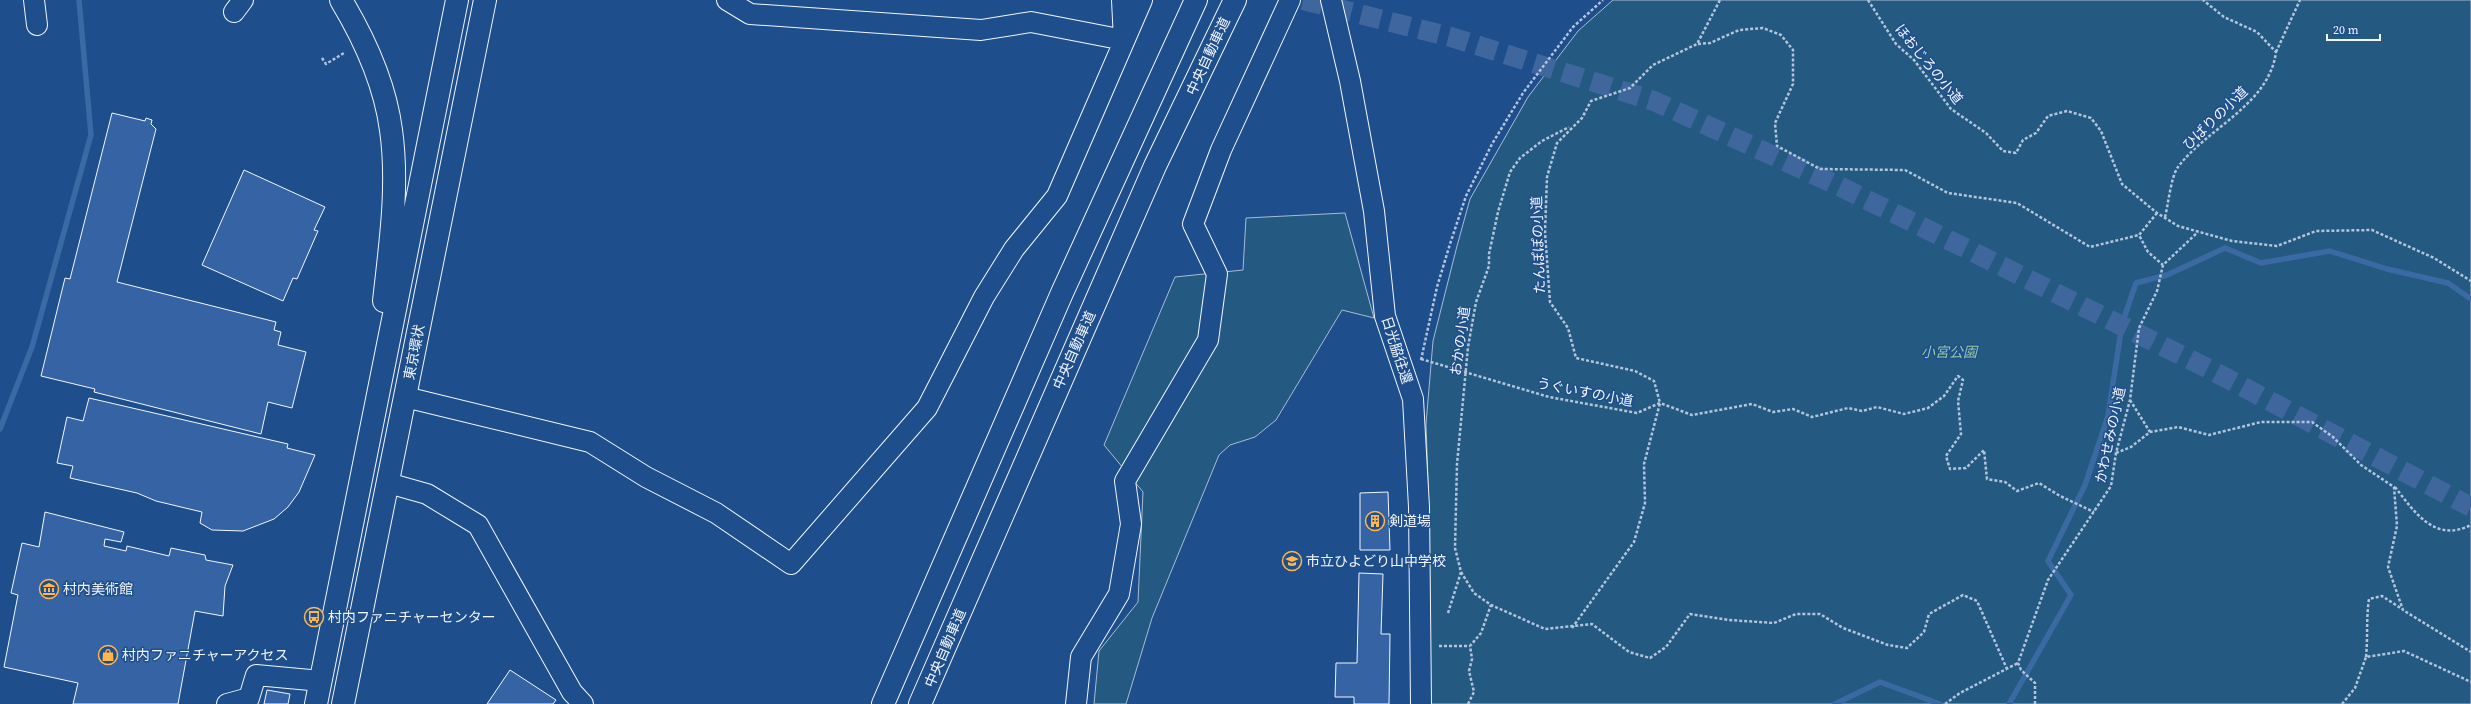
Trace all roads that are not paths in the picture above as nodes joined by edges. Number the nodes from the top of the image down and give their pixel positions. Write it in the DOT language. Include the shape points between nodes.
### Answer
graph roads {
  1 [pos="34,0"];
  2 [pos="341,0"];
  3 [pos="457,0"];
  4 [pos="485,0"];
  5 [pos="727,0"];
  6 [pos="1122,0"];
  7 [pos="1142,0"];
  8 [pos="1196,0"];
  9 [pos="1234,0"];
  10 [pos="1290,0"];
  11 [pos="1331,0"];
  12 [pos="37,25"];
  13 [pos="1124,40"];
  14 [pos="454,154"];
  15 [pos="426,155"];
  16 [pos="389,339"];
  17 [pos="417,339"];
  18 [pos="405,397"];
  19 [pos="388,483"];
  20 [pos="356,506"];
  21 [pos="321,680"];
  22 [pos="227,704"];
  23 [pos="316,704"];
  24 [pos="343,704"];
  25 [pos="583,704"];
  26 [pos="883,704"];
  27 [pos="920,704"];
  28 [pos="1076,704"];
  29 [pos="1421,704"];
  1 -- 12 [label="street"];
  2 -- 20 [label="highway" via="375,68 387,109 393,149 388,261 380,334 366,405"];
  3 -- 15 [label="highway, 東京環状"];
  4 -- 14 [label="highway, 東京環状"];
  5 -- 13 [label="street" via="750,14 981,30 1031,22"];
  6 -- 13 [label="street"];
  7 -- 13 [label="street"];
  8 -- 26 [label="highway" via="1066,286"];
  9 -- 27 [label="highway, 中央自動車道" via="1155,166"];
  10 -- 28 [label="street" via="1221,150 1193,224 1217,274 1208,340 1125,482 1131,524 1119,594 1081,657"];
  11 -- 29 [label="street, 日光脇往還" via="1350,81 1374,212 1385,316 1413,399 1420,507"];
  13 -- 18 [label="street" via="1057,196 1014,249 984,297 927,408 790,564 716,513 646,477 590,442"];
  14 -- 15 [label="highway" via="454,149 445,142 436,144"];
  14 -- 17 [label="highway, 東京環状"];
  15 -- 16 [label="highway, 東京環状"];
  16 -- 17 [label="highway" via="404,345"];
  16 -- 20 [label="highway, 東京環状"];
  17 -- 18 [label="highway, 東京環状"];
  18 -- 19 [label="highway, 東京環状"];
  19 -- 24 [label="highway, 東京環状"];
  19 -- 25 [label="street" via="427,494 478,525 572,692"];
  20 -- 21 [label="highway, 東京環状"];
  21 -- 22 [label="street" via="256,675 249,698"];
  21 -- 23 [label="highway, 東京環状"];
}
